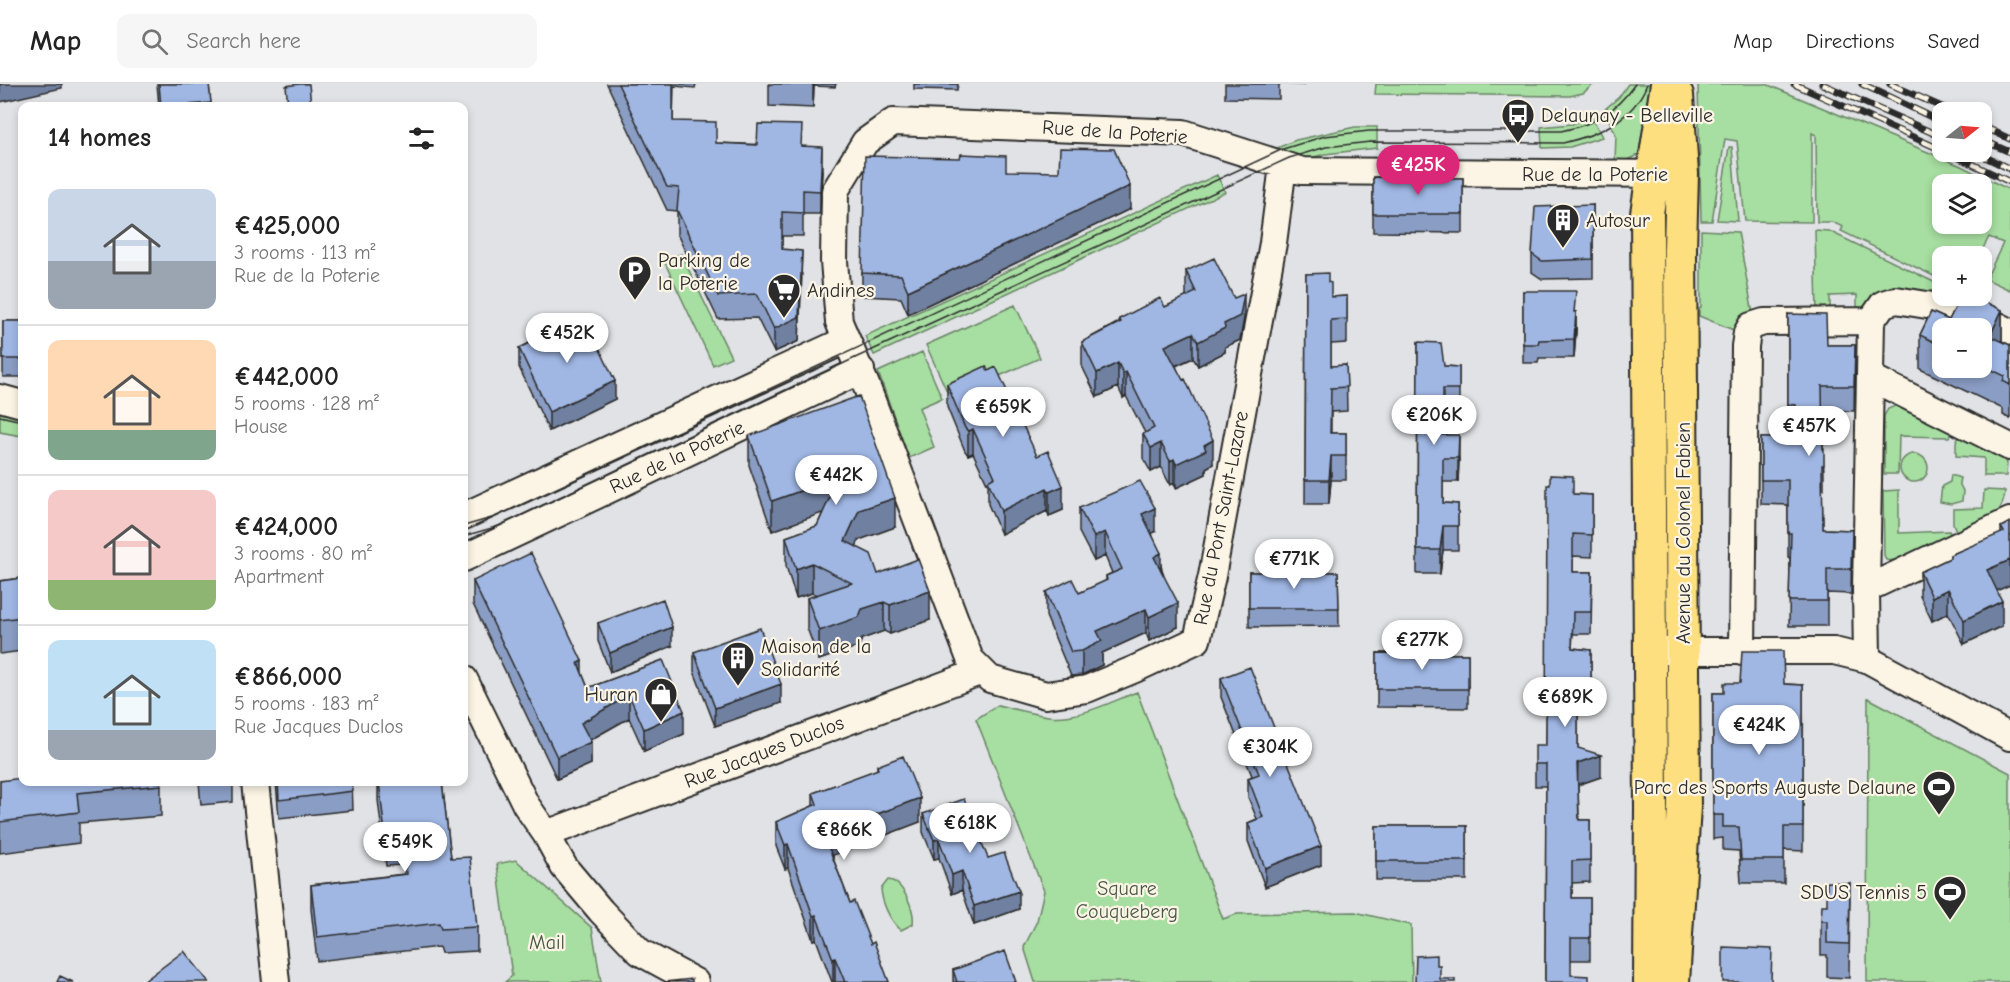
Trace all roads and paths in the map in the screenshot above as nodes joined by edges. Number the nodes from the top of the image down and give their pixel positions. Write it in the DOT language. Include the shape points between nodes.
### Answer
graph roads {
  1 [pos="1667,84"];
  2 [pos="1676,84"];
  3 [pos="1283,166"];
  4 [pos="1652,173"];
  5 [pos="1682,174"];
  6 [pos="1871,321"];
  7 [pos="2010,332"];
  8 [pos="846,340"];
  9 [pos="861,370"];
  10 [pos="1870,377"];
  11 [pos="0,398"];
  12 [pos="18,403"];
  13 [pos="2010,447"];
  14 [pos="468,514"];
  15 [pos="2010,521"];
  16 [pos="468,556"];
  17 [pos="1866,590"];
  18 [pos="1650,651"];
  19 [pos="1684,651"];
  20 [pos="1742,652"];
  21 [pos="1867,659"];
  22 [pos="982,671"];
  23 [pos="468,687"];
  24 [pos="2010,737"];
  25 [pos="255,786"];
  26 [pos="546,834"];
  27 [pos="276,982"];
  28 [pos="695,982"];
  29 [pos="1650,982"];
  30 [pos="1674,982"];
  1 -- 4 [label="main road, Avenue du Colonel Fabien"];
  2 -- 5 [label="main road, Avenue du Colonel Fabien"];
  3 -- 4 [label="street, Rue de la Poterie" via="1302,171"];
  3 -- 8 [label="street, Rue de la Poterie" via="1183,133 893,122 865,142 835,191 834,272 839,322"];
  3 -- 22 [label="street, Rue du Pont Saint-Lazare" via="1273,243 1197,640 1087,689 1046,695 990,679"];
  4 -- 5 [label="street, Rue de la Poterie"];
  4 -- 18 [label="main road, Avenue du Colonel Fabien" via="1647,213"];
  5 -- 19 [label="main road, Avenue du Colonel Fabien"];
  6 -- 7 [label="street" via="1883,304 1896,300 1970,312"];
  6 -- 10 [label="street"];
  6 -- 20 [label="street" via="1764,322 1751,326 1747,333"];
  8 -- 9 [label="street, Rue de la Poterie"];
  8 -- 14 [label="street, Rue de la Poterie"];
  9 -- 16 [label="street, Rue de la Poterie"];
  9 -- 22 [label="street, Rue du Pont Saint-Lazare" via="970,659"];
  10 -- 13 [label="street"];
  10 -- 17 [label="street"];
  11 -- 12 [label="street"];
  15 -- 17 [label="street"];
  17 -- 21 [label="street"];
  18 -- 19 [label="street"];
  18 -- 29 [label="main road, Avenue du Colonel Fabien"];
  19 -- 20 [label="street"];
  19 -- 30 [label="main road, Avenue du Colonel Fabien" via="1684,807"];
  20 -- 21 [label="street" via="1834,651"];
  21 -- 24 [label="street"];
  22 -- 26 [label="street, Rue Jacques Duclos"];
  23 -- 26 [label="street" via="526,805"];
  25 -- 27 [label="street"];
  26 -- 28 [label="street" via="564,867 640,952"];
}
